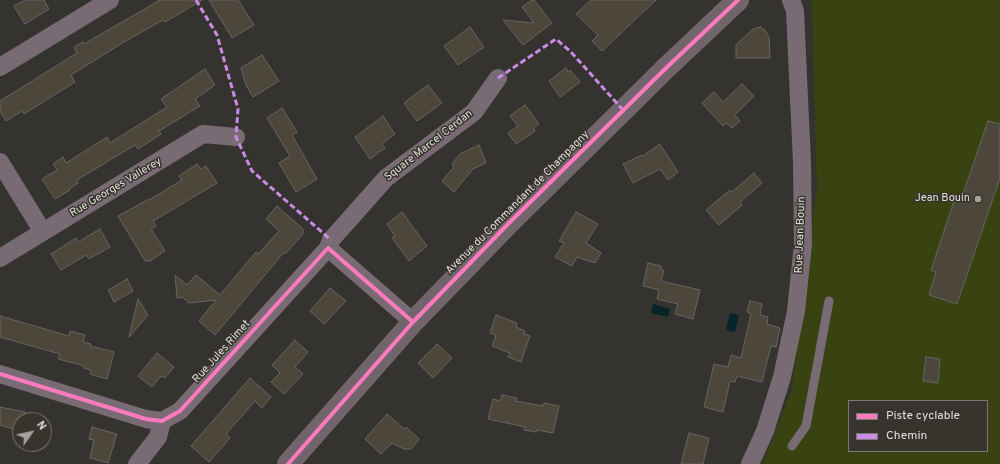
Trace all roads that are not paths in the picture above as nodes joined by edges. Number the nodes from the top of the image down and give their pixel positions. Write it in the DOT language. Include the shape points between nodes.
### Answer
graph roads {
  1 [pos="110,0"];
  2 [pos="738,0"];
  3 [pos="791,0"];
  4 [pos="0,67"];
  5 [pos="498,78"];
  6 [pos="236,137"];
  7 [pos="0,162"];
  8 [pos="43,232"];
  9 [pos="328,248"];
  10 [pos="0,258"];
  11 [pos="829,301"];
  12 [pos="413,322"];
  13 [pos="0,374"];
  14 [pos="162,421"];
  15 [pos="792,446"];
  16 [pos="136,464"];
  17 [pos="288,464"];
  18 [pos="750,464"];
  1 -- 4 [label="street"];
  2 -- 12 [label="main road, Avenue du Commandant de Champagny" via="508,224"];
  3 -- 18 [label="street, Rue Jean Bouin" via="795,18 803,244 796,311 782,377"];
  5 -- 9 [label="street, Square Marcel Cerdan" via="474,112 386,178 331,240"];
  6 -- 8 [label="street, Rue Georges Vallerey" via="204,134"];
  7 -- 8 [label="street"];
  8 -- 10 [label="street, Rue Georges Vallerey"];
  9 -- 12 [label="street"];
  9 -- 14 [label="street, Rue Jules Rimet" via="180,411"];
  11 -- 15 [label="lane" via="806,426"];
  12 -- 17 [label="main road, Avenue du Commandant de Champagny"];
  13 -- 14 [label="street" via="146,419"];
  14 -- 16 [label="street" via="158,437"];
}
